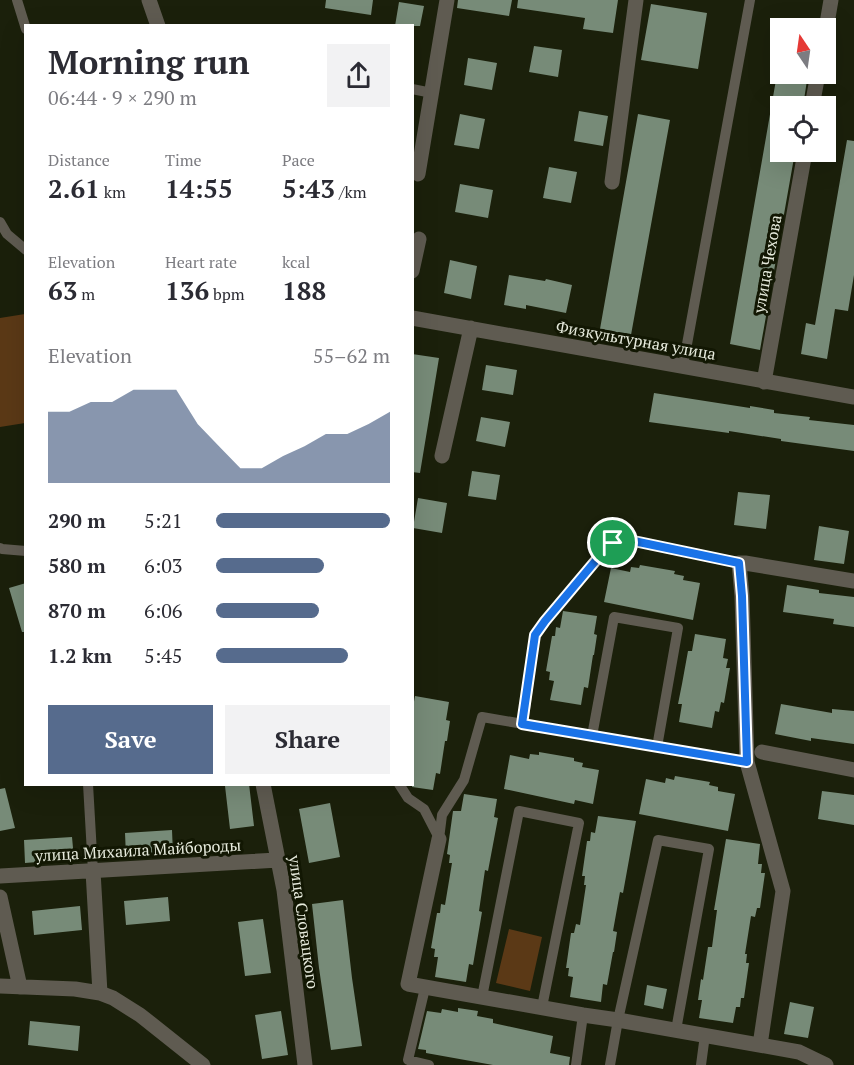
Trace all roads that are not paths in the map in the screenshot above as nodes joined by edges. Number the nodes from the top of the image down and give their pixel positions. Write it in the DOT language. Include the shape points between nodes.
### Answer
graph roads {
  1 [pos="17,0"];
  2 [pos="149,0"];
  3 [pos="447,0"];
  4 [pos="636,0"];
  5 [pos="750,0"];
  6 [pos="831,0"];
  7 [pos="828,18"];
  8 [pos="24,24"];
  9 [pos="158,24"];
  10 [pos="414,89"];
  11 [pos="432,93"];
  12 [pos="803,162"];
  13 [pos="418,174"];
  14 [pos="612,182"];
  15 [pos="0,222"];
  16 [pos="419,239"];
  17 [pos="24,247"];
  18 [pos="414,262"];
  19 [pos="414,318"];
  20 [pos="471,328"];
  21 [pos="683,366"];
  22 [pos="764,382"];
  23 [pos="854,397"];
  24 [pos="442,456"];
  25 [pos="0,548"];
  26 [pos="24,551"];
  27 [pos="739,563"];
  28 [pos="854,581"];
  29 [pos="522,724"];
  30 [pos="592,736"];
  31 [pos="657,747"];
  32 [pos="762,752"];
  33 [pos="747,762"];
  34 [pos="854,770"];
  35 [pos="88,786"];
  36 [pos="263,786"];
  37 [pos="400,786"];
  38 [pos="439,839"];
  39 [pos="278,860"];
  40 [pos="93,871"];
  41 [pos="0,876"];
  42 [pos="0,897"];
  43 [pos="0,986"];
  44 [pos="20,987"];
  45 [pos="425,988"];
  46 [pos="100,993"];
  47 [pos="482,997"];
  48 [pos="542,1007"];
  49 [pos="583,1015"];
  50 [pos="618,1020"];
  51 [pos="676,1030"];
  52 [pos="705,1035"];
  53 [pos="760,1045"];
  54 [pos="203,1065"];
  55 [pos="305,1065"];
  56 [pos="429,1065"];
  57 [pos="576,1065"];
  58 [pos="610,1065"];
  59 [pos="701,1065"];
  60 [pos="826,1065"];
  1 -- 8 [label="lane"];
  2 -- 9 [label="street"];
  3 -- 11 [label="street"];
  4 -- 14 [label="street"];
  5 -- 21 [label="lane"];
  6 -- 7 [label="street"];
  10 -- 11 [label="lane"];
  11 -- 13 [label="street"];
  12 -- 22 [label="street, улица Чехова"];
  15 -- 17 [label="lane" via="7,234"];
  16 -- 18 [label="street"];
  19 -- 20 [label="street, Физкультурная улица"];
  20 -- 21 [label="street, Физкультурная улица"];
  20 -- 24 [label="street"];
  21 -- 22 [label="street, Физкультурная улица"];
  22 -- 23 [label="street, Физкультурная улица"];
  25 -- 26 [label="lane"];
  27 -- 28 [label="street"];
  27 -- 29 [label="lane" via="629,540 613,543 535,635"];
  27 -- 33 [label="street"];
  29 -- 30 [label="lane"];
  29 -- 38 [label="lane" via="482,717 464,780 442,814"];
  30 -- 31 [label="lane"];
  30 -- 31 [label="lane" via="614,617 678,628"];
  31 -- 33 [label="lane"];
  32 -- 34 [label="street"];
  33 -- 53 [label="street" via="783,891"];
  35 -- 40 [label="lane"];
  36 -- 39 [label="street, улица Словацкого"];
  37 -- 38 [label="lane" via="408,798 424,809"];
  38 -- 45 [label="street" via="408,984"];
  39 -- 40 [label="street, улица Михаила Майбороды"];
  39 -- 55 [label="street, улица Словацкого"];
  40 -- 41 [label="street, улица Михаила Майбороды"];
  40 -- 46 [label="street"];
  42 -- 44 [label="street"];
  43 -- 44 [label="street"];
  44 -- 46 [label="street"];
  45 -- 47 [label="street"];
  45 -- 56 [label="lane" via="408,1060"];
  46 -- 54 [label="street" via="140,1015"];
  47 -- 48 [label="street"];
  47 -- 48 [label="lane" via="519,811 579,823"];
  48 -- 49 [label="street"];
  49 -- 50 [label="street"];
  49 -- 57 [label="lane"];
  50 -- 51 [label="street"];
  50 -- 51 [label="lane" via="658,840 709,849"];
  50 -- 58 [label="lane"];
  51 -- 52 [label="street"];
  52 -- 53 [label="street"];
  52 -- 59 [label="lane"];
  53 -- 60 [label="street" via="799,1052"];
}
